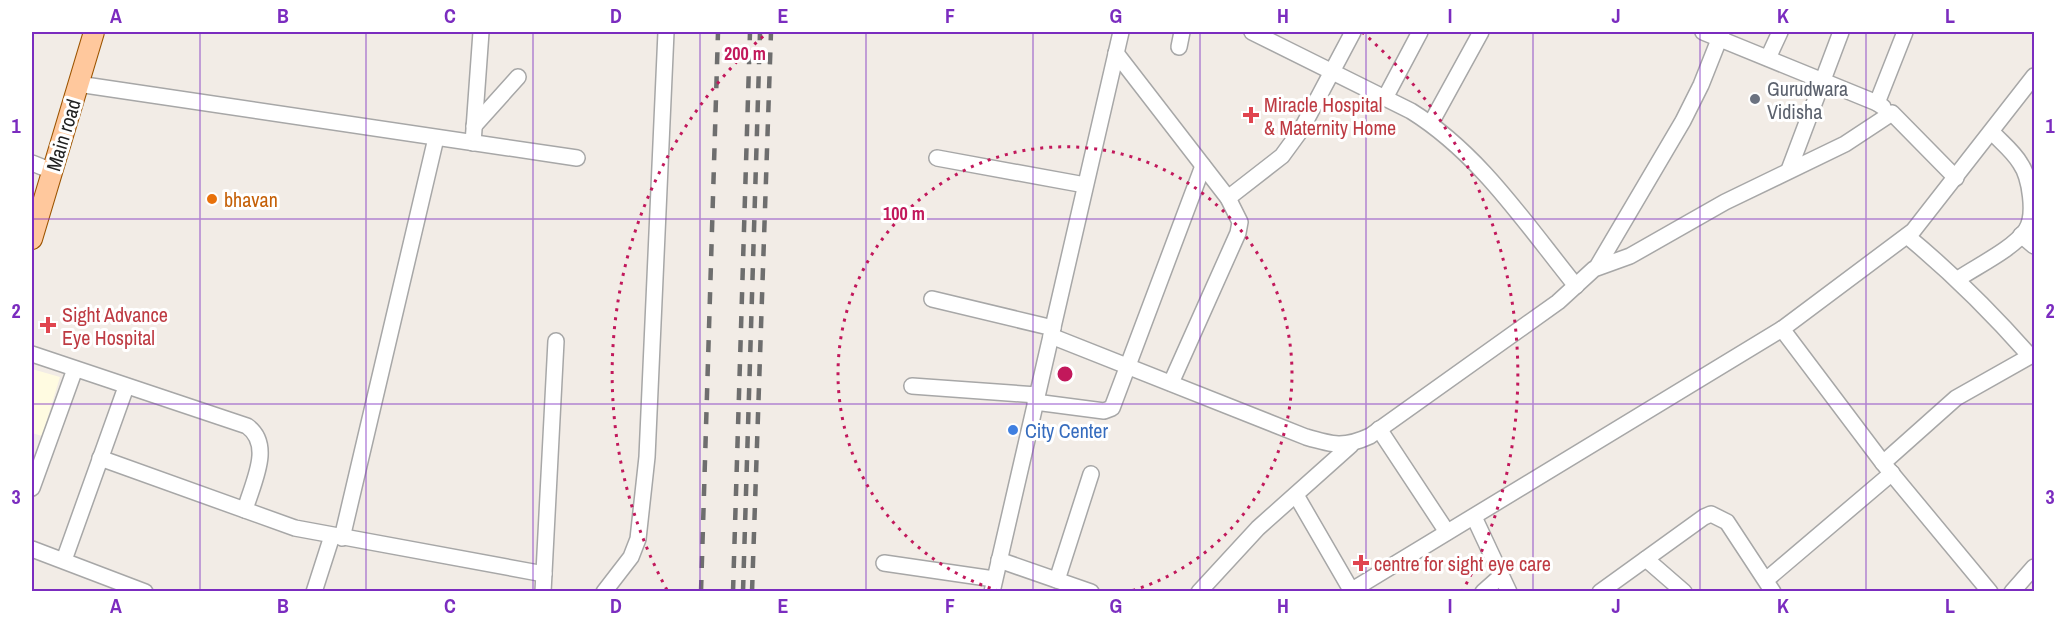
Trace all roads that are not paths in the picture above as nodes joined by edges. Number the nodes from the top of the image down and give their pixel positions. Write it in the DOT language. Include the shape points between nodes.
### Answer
graph roads {
  1 [pos="94,32"];
  2 [pos="481,32"];
  3 [pos="666,32"];
  4 [pos="1121,32"];
  5 [pos="1182,32"];
  6 [pos="1252,32"];
  7 [pos="1290,32"];
  8 [pos="1353,32"];
  9 [pos="1420,32"];
  10 [pos="1480,32"];
  11 [pos="1703,32"];
  12 [pos="1780,32"];
  13 [pos="1841,32"];
  14 [pos="1905,32"];
  15 [pos="1720,35"];
  16 [pos="1282,46"];
  17 [pos="1179,47"];
  18 [pos="1116,53"];
  19 [pos="1768,58"];
  20 [pos="1332,72"];
  21 [pos="2034,76"];
  22 [pos="518,77"];
  23 [pos="1821,80"];
  24 [pos="78,84"];
  25 [pos="1385,98"];
  26 [pos="1877,103"];
  27 [pos="1892,114"];
  28 [pos="1431,123"];
  29 [pos="474,126"];
  30 [pos="1992,132"];
  31 [pos="436,138"];
  32 [pos="473,143"];
  33 [pos="577,158"];
  34 [pos="937,158"];
  35 [pos="32,163"];
  36 [pos="1203,166"];
  37 [pos="1789,170"];
  38 [pos="52,171"];
  39 [pos="1956,178"];
  40 [pos="1085,185"];
  41 [pos="1228,198"];
  42 [pos="35,214"];
  43 [pos="2021,235"];
  44 [pos="1907,236"];
  45 [pos="32,239"];
  46 [pos="2034,246"];
  47 [pos="1597,267"];
  48 [pos="1958,279"];
  49 [pos="1576,285"];
  50 [pos="932,299"];
  51 [pos="1782,329"];
  52 [pos="1052,332"];
  53 [pos="556,340"];
  54 [pos="32,354"];
  55 [pos="2032,355"];
  56 [pos="1127,366"];
  57 [pos="75,369"];
  58 [pos="1171,382"];
  59 [pos="912,386"];
  60 [pos="126,387"];
  61 [pos="1036,398"];
  62 [pos="1379,429"];
  63 [pos="1351,445"];
  64 [pos="100,458"];
  65 [pos="1887,468"];
  66 [pos="1091,474"];
  67 [pos="32,489"];
  68 [pos="1296,495"];
  69 [pos="245,510"];
  70 [pos="1474,517"];
  71 [pos="1447,532"];
  72 [pos="337,537"];
  73 [pos="32,549"];
  74 [pos="1646,559"];
  75 [pos="64,560"];
  76 [pos="999,560"];
  77 [pos="884,563"];
  78 [pos="2034,567"];
  79 [pos="544,574"];
  80 [pos="1501,576"];
  81 [pos="1057,580"];
  82 [pos="993,585"];
  83 [pos="1769,586"];
  84 [pos="144,591"];
  85 [pos="314,591"];
  86 [pos="543,591"];
  87 [pos="604,591"];
  88 [pos="1091,591"];
  89 [pos="1198,591"];
  90 [pos="1350,591"];
  91 [pos="1483,591"];
  92 [pos="1509,591"];
  93 [pos="1600,591"];
  94 [pos="1684,591"];
  95 [pos="1990,591"];
  96 [pos="2012,591"];
  1 -- 24 [label="main road, Main road"];
  2 -- 29 [label="street"];
  3 -- 87 [label="street" via="646,457 638,539 631,557"];
  4 -- 18 [label="street"];
  5 -- 17 [label="street"];
  6 -- 16 [label="street"];
  7 -- 16 [label="street"];
  8 -- 20 [label="street"];
  9 -- 25 [label="street"];
  10 -- 28 [label="street"];
  11 -- 15 [label="street"];
  12 -- 19 [label="street"];
  13 -- 23 [label="street"];
  14 -- 26 [label="street"];
  15 -- 19 [label="street"];
  15 -- 47 [label="street" via="1683,121"];
  16 -- 20 [label="street"];
  18 -- 36 [label="street"];
  18 -- 40 [label="street"];
  19 -- 23 [label="street"];
  20 -- 25 [label="street"];
  20 -- 41 [label="street" via="1301,130 1282,156"];
  21 -- 30 [label="street"];
  22 -- 29 [label="street"];
  23 -- 26 [label="street"];
  23 -- 37 [label="street"];
  24 -- 31 [label="street"];
  24 -- 38 [label="main road, Main road"];
  25 -- 28 [label="street"];
  26 -- 27 [label="street"];
  27 -- 37 [label="street" via="1845,144"];
  27 -- 39 [label="street"];
  28 -- 49 [label="street" via="1476,162"];
  29 -- 32 [label="street"];
  30 -- 39 [label="street"];
  30 -- 43 [label="street" via="2025,171 2031,214"];
  31 -- 32 [label="street"];
  31 -- 72 [label="street"];
  32 -- 33 [label="street"];
  34 -- 40 [label="street"];
  35 -- 38 [label="street"];
  36 -- 41 [label="street"];
  36 -- 56 [label="street"];
  37 -- 47 [label="street" via="1630,256"];
  38 -- 42 [label="main road, Main road"];
  39 -- 44 [label="street"];
  40 -- 52 [label="street"];
  41 -- 58 [label="street" via="1240,222 1238,233"];
  42 -- 45 [label="main road, Main road"];
  43 -- 46 [label="street"];
  43 -- 48 [label="street"];
  44 -- 48 [label="street"];
  44 -- 51 [label="street"];
  47 -- 49 [label="street"];
  48 -- 55 [label="street"];
  49 -- 62 [label="street"];
  50 -- 52 [label="street"];
  51 -- 65 [label="street"];
  51 -- 70 [label="street"];
  52 -- 56 [label="street"];
  52 -- 61 [label="street"];
  53 -- 79 [label="street"];
  54 -- 57 [label="street"];
  55 -- 65 [label="street" via="1956,398"];
  56 -- 58 [label="street"];
  56 -- 61 [label="street" via="1116,402 1104,411"];
  57 -- 60 [label="street"];
  57 -- 67 [label="street"];
  58 -- 63 [label="street" via="1306,437"];
  59 -- 61 [label="street"];
  60 -- 64 [label="street"];
  60 -- 69 [label="street" via="247,426 256,433 261,454"];
  61 -- 76 [label="street"];
  62 -- 63 [label="street"];
  62 -- 71 [label="street"];
  63 -- 68 [label="street"];
  64 -- 69 [label="street"];
  64 -- 75 [label="street"];
  65 -- 83 [label="street"];
  65 -- 95 [label="street"];
  66 -- 81 [label="street"];
  68 -- 89 [label="street" via="1258,528"];
  68 -- 90 [label="street"];
  69 -- 72 [label="street" via="295,528"];
  70 -- 71 [label="street"];
  70 -- 80 [label="street"];
  71 -- 90 [label="street"];
  72 -- 79 [label="street"];
  72 -- 85 [label="street"];
  73 -- 75 [label="street"];
  74 -- 83 [label="street" via="1711,514 1727,522"];
  74 -- 93 [label="street"];
  74 -- 94 [label="street"];
  75 -- 84 [label="street"];
  76 -- 81 [label="street"];
  76 -- 82 [label="street"];
  77 -- 82 [label="street"];
  78 -- 96 [label="street"];
  79 -- 86 [label="street"];
  80 -- 91 [label="street"];
  80 -- 92 [label="street"];
  81 -- 88 [label="street"];
}
